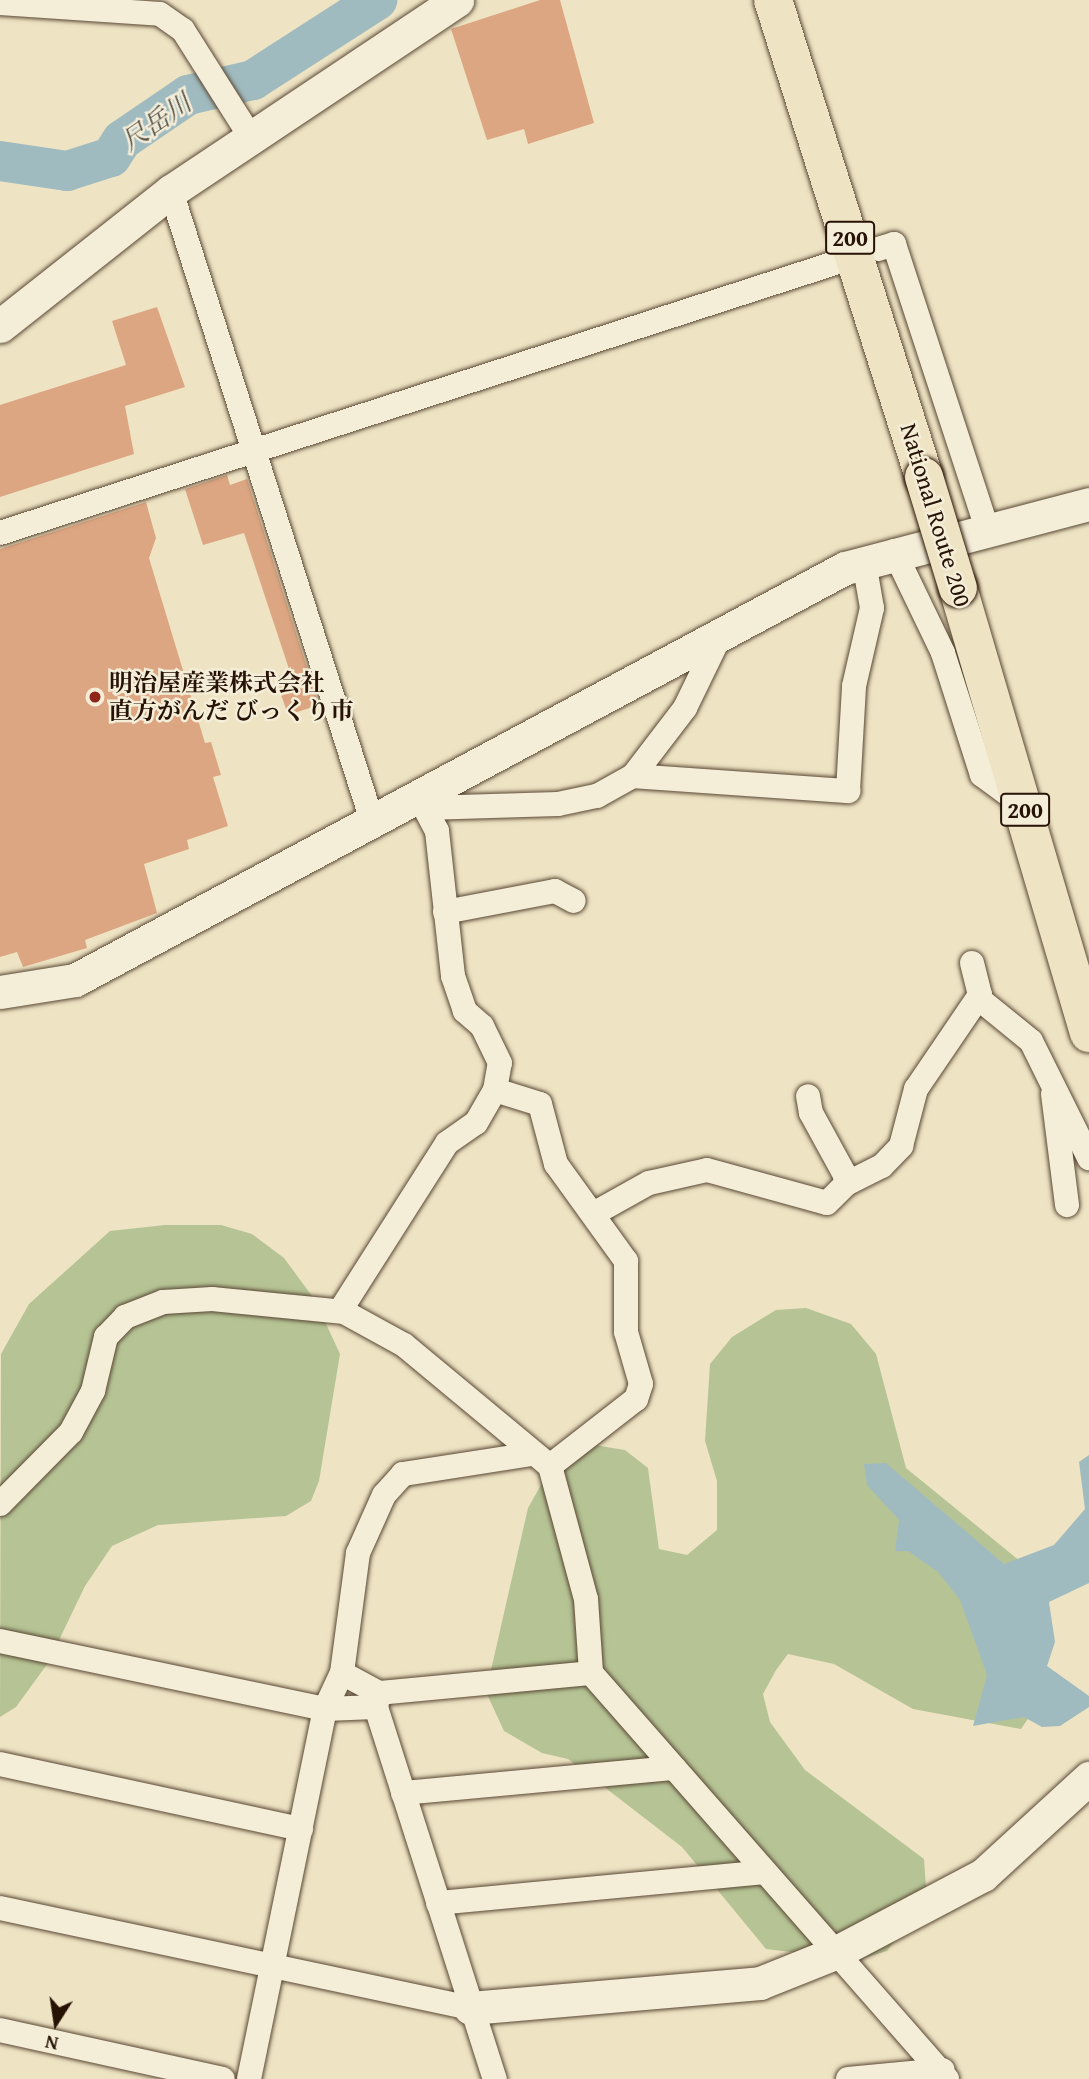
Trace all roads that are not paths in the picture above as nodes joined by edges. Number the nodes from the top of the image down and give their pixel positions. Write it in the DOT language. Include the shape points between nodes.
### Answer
graph roads {
  1 [pos="457,0"];
  2 [pos="773,0"];
  3 [pos="4,2"];
  4 [pos="241,122"];
  5 [pos="172,191"];
  6 [pos="878,249"];
  7 [pos="835,263"];
  8 [pos="0,326"];
  9 [pos="254,453"];
  10 [pos="1089,504"];
  11 [pos="987,528"];
  12 [pos="0,533"];
  13 [pos="879,556"];
  14 [pos="720,636"];
  15 [pos="633,776"];
  16 [pos="423,803"];
  17 [pos="1023,805"];
  18 [pos="373,824"];
  19 [pos="574,901"];
  20 [pos="446,912"];
  21 [pos="1079,951"];
  22 [pos="972,963"];
  23 [pos="0,992"];
  24 [pos="978,998"];
  25 [pos="1089,1033"];
  26 [pos="1050,1076"];
  27 [pos="495,1090"];
  28 [pos="808,1096"];
  29 [pos="1089,1158"];
  30 [pos="846,1184"];
  31 [pos="1067,1205"];
  32 [pos="595,1213"];
  33 [pos="340,1311"];
  34 [pos="541,1460"];
  35 [pos="0,1504"];
  36 [pos="0,1641"];
  37 [pos="342,1673"];
  38 [pos="591,1673"];
  39 [pos="377,1700"];
  40 [pos="325,1709"];
  41 [pos="0,1765"];
  42 [pos="674,1768"];
  43 [pos="1089,1778"];
  44 [pos="403,1793"];
  45 [pos="301,1829"];
  46 [pos="764,1872"];
  47 [pos="438,1903"];
  48 [pos="0,1908"];
  49 [pos="835,1953"];
  50 [pos="272,1968"];
  51 [pos="470,2008"];
  52 [pos="0,2031"];
  53 [pos="945,2075"];
  54 [pos="223,2079"];
  55 [pos="249,2079"];
  56 [pos="495,2079"];
  57 [pos="848,2079"];
  1 -- 4 [label="street"];
  2 -- 17 [label="highway, National Route 200 / 200, bridge" via="925,477"];
  3 -- 4 [label="street" via="160,15 183,30"];
  4 -- 5 [label="street"];
  5 -- 8 [label="street"];
  5 -- 9 [label="street"];
  6 -- 11 [label="street" via="894,244"];
  7 -- 9 [label="street"];
  9 -- 12 [label="street"];
  9 -- 18 [label="street"];
  10 -- 11 [label="street"];
  11 -- 13 [label="street"];
  13 -- 14 [label="street"];
  13 -- 15 [label="street" via="853,686 848,792"];
  13 -- 17 [label="street" via="943,653 982,775"];
  14 -- 15 [label="street" via="685,708"];
  14 -- 16 [label="street"];
  15 -- 16 [label="street" via="597,796 558,804"];
  16 -- 18 [label="street"];
  16 -- 20 [label="street" via="437,831"];
  17 -- 21 [label="highway, National Route 200 / 200"];
  18 -- 23 [label="street" via="75,980"];
  19 -- 20 [label="street" via="555,891"];
  20 -- 27 [label="street" via="453,976 465,1010 482,1026 500,1063"];
  21 -- 25 [label="highway, National Route 200 / 200"];
  22 -- 24 [label="street"];
  24 -- 26 [label="street" via="1031,1041"];
  24 -- 30 [label="street" via="916,1089 901,1146 882,1166"];
  26 -- 29 [label="street"];
  26 -- 31 [label="street"];
  27 -- 32 [label="street" via="540,1104 556,1164"];
  27 -- 33 [label="street" via="476,1123 447,1143"];
  28 -- 30 [label="street"];
  30 -- 32 [label="street" via="827,1203 707,1170 649,1184"];
  32 -- 34 [label="street" via="625,1261 626,1332 641,1384 627,1407"];
  33 -- 34 [label="street" via="404,1345"];
  33 -- 35 [label="street" via="212,1299 163,1302 125,1317 106,1337 93,1391 71,1432"];
  34 -- 37 [label="street" via="403,1474 384,1495 358,1553"];
  34 -- 38 [label="street" via="586,1599"];
  36 -- 40 [label="street"];
  37 -- 39 [label="street"];
  37 -- 40 [label="street"];
  38 -- 39 [label="street"];
  38 -- 42 [label="street"];
  39 -- 40 [label="street"];
  39 -- 44 [label="street"];
  40 -- 45 [label="street"];
  41 -- 45 [label="street"];
  42 -- 44 [label="street"];
  42 -- 46 [label="street"];
  43 -- 49 [label="street" via="983,1875"];
  44 -- 47 [label="street"];
  45 -- 50 [label="street"];
  46 -- 47 [label="street"];
  46 -- 49 [label="street"];
  47 -- 51 [label="street"];
  48 -- 50 [label="street"];
  49 -- 51 [label="street" via="742,1986"];
  49 -- 53 [label="street"];
  50 -- 51 [label="street"];
  50 -- 55 [label="street"];
  51 -- 56 [label="street"];
  52 -- 54 [label="street"];
  53 -- 57 [label="street"];
}
